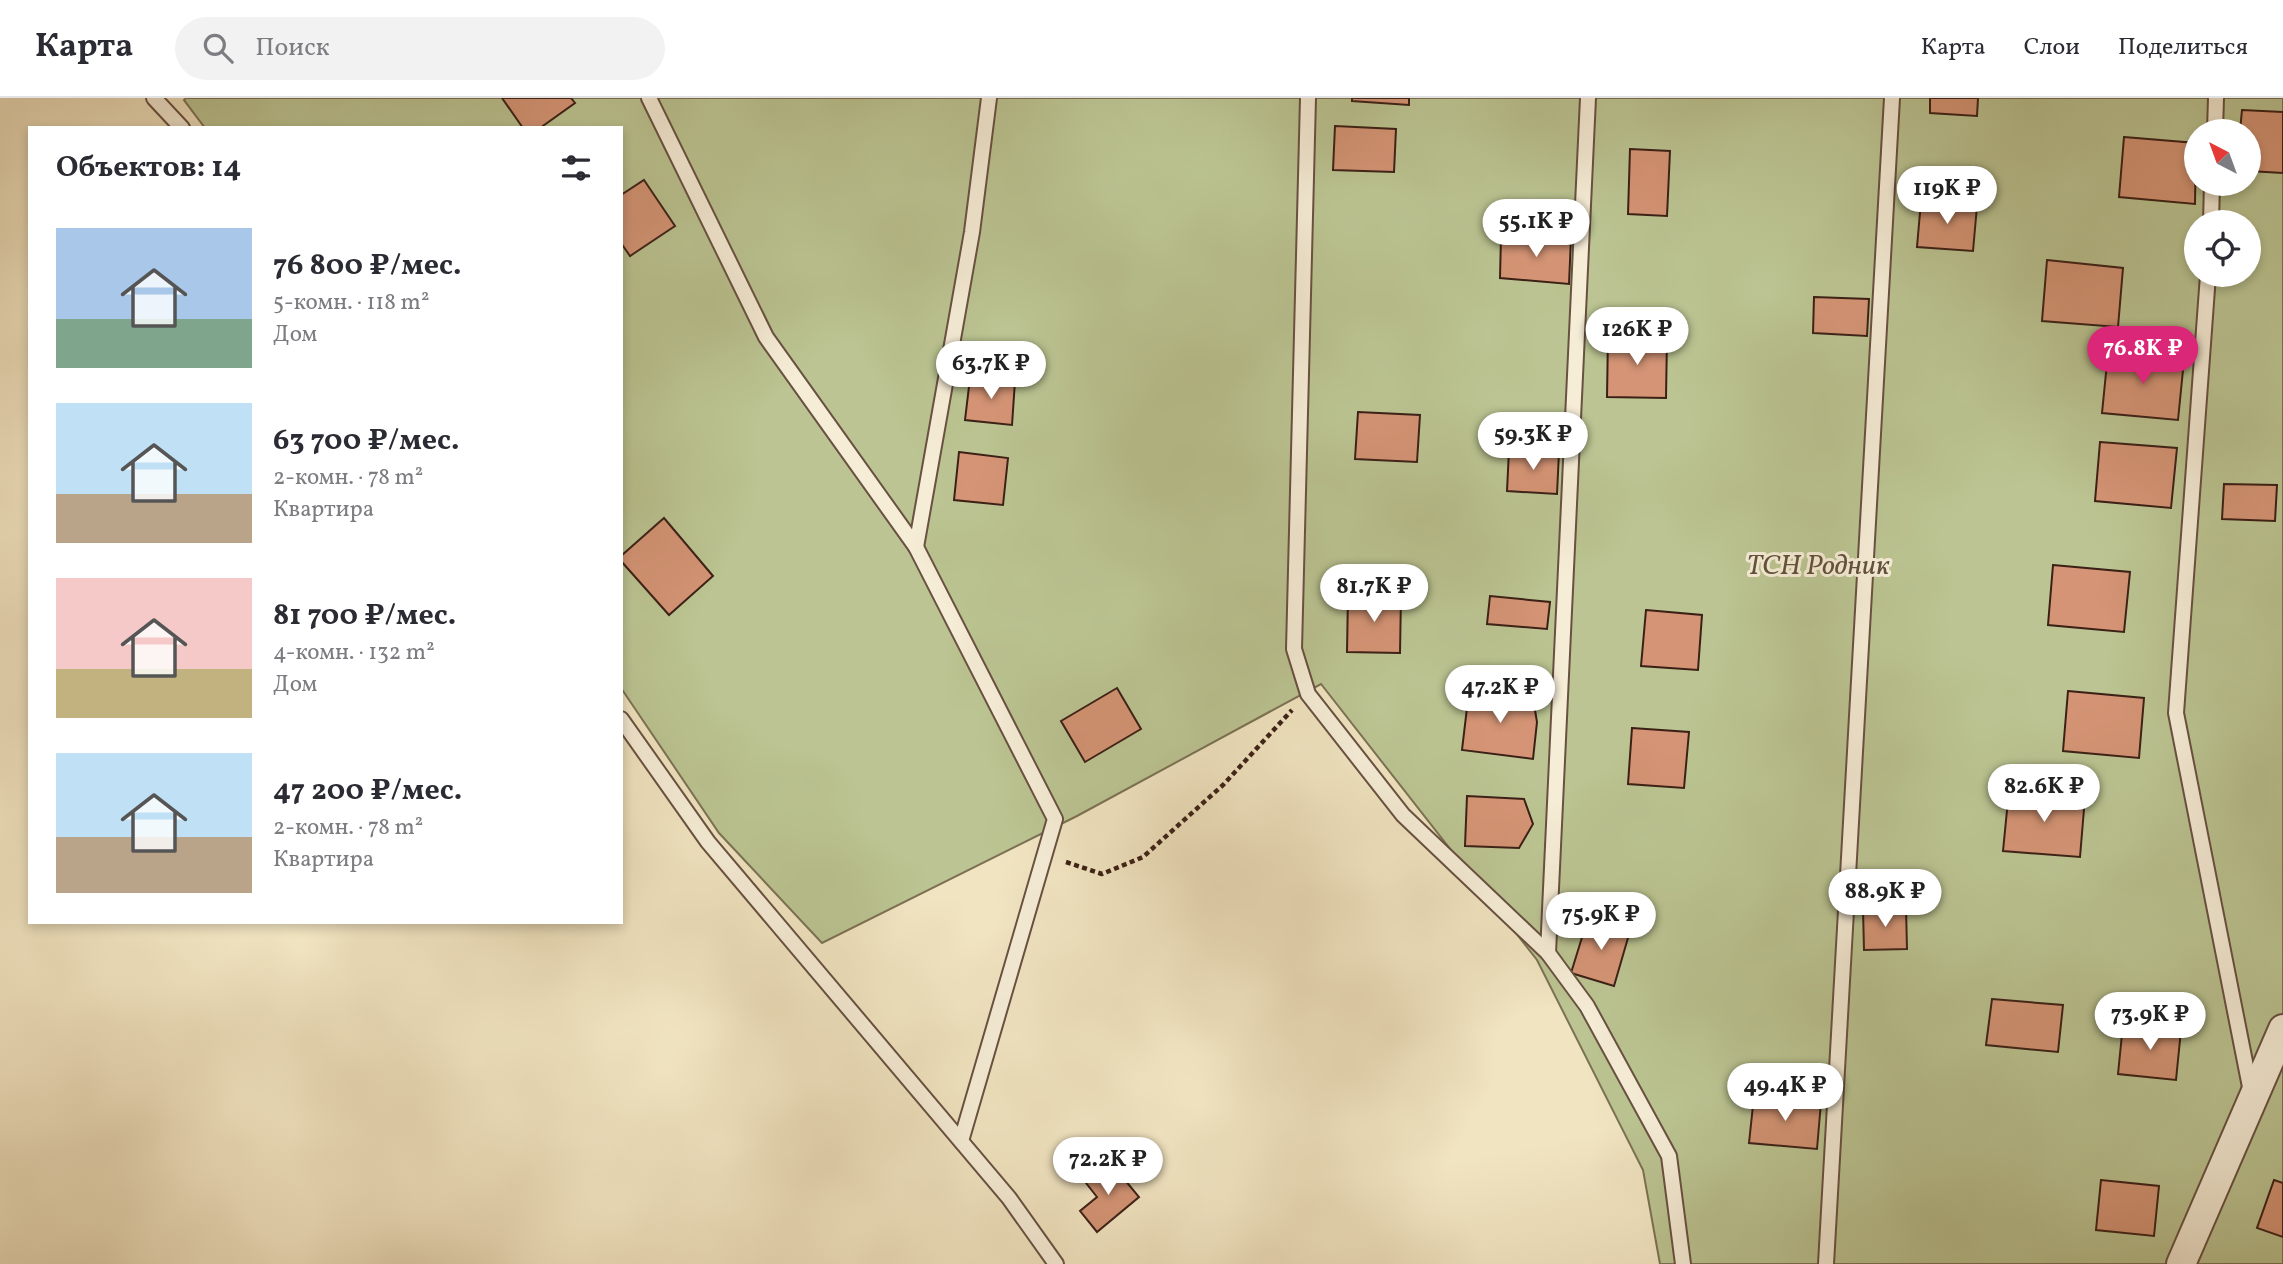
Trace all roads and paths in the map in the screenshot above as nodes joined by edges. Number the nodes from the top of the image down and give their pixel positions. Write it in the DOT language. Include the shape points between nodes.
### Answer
graph roads {
  1 [pos="155,98"];
  2 [pos="649,98"];
  3 [pos="989,98"];
  4 [pos="1308,98"];
  5 [pos="1588,98"];
  6 [pos="1892,98"];
  7 [pos="2216,98"];
  8 [pos="2215,119"];
  9 [pos="180,126"];
  10 [pos="2207,287"];
  11 [pos="916,547"];
  12 [pos="1308,694"];
  13 [pos="623,722"];
  14 [pos="1045,854"];
  15 [pos="1548,953"];
  16 [pos="2283,1029"];
  17 [pos="2252,1097"];
  18 [pos="961,1141"];
  19 [pos="1056,1264"];
  20 [pos="1683,1264"];
  21 [pos="1826,1264"];
  22 [pos="2181,1264"];
  1 -- 9 [label="lane"];
  2 -- 11 [label="lane" via="766,337"];
  3 -- 11 [label="lane" via="972,232"];
  4 -- 12 [label="lane" via="1294,649"];
  5 -- 15 [label="lane"];
  6 -- 21 [label="lane"];
  7 -- 8 [label="lane"];
  10 -- 17 [label="lane" via="2176,713"];
  11 -- 14 [label="lane" via="1055,819"];
  12 -- 14 [label="path" via="1223,786 1143,857 1102,874"];
  12 -- 15 [label="lane" via="1403,815"];
  13 -- 18 [label="lane" via="708,842"];
  14 -- 18 [label="lane"];
  15 -- 20 [label="lane" via="1587,1006 1668,1157"];
  16 -- 17 [label="street"];
  17 -- 22 [label="street"];
  18 -- 19 [label="lane"];
}
